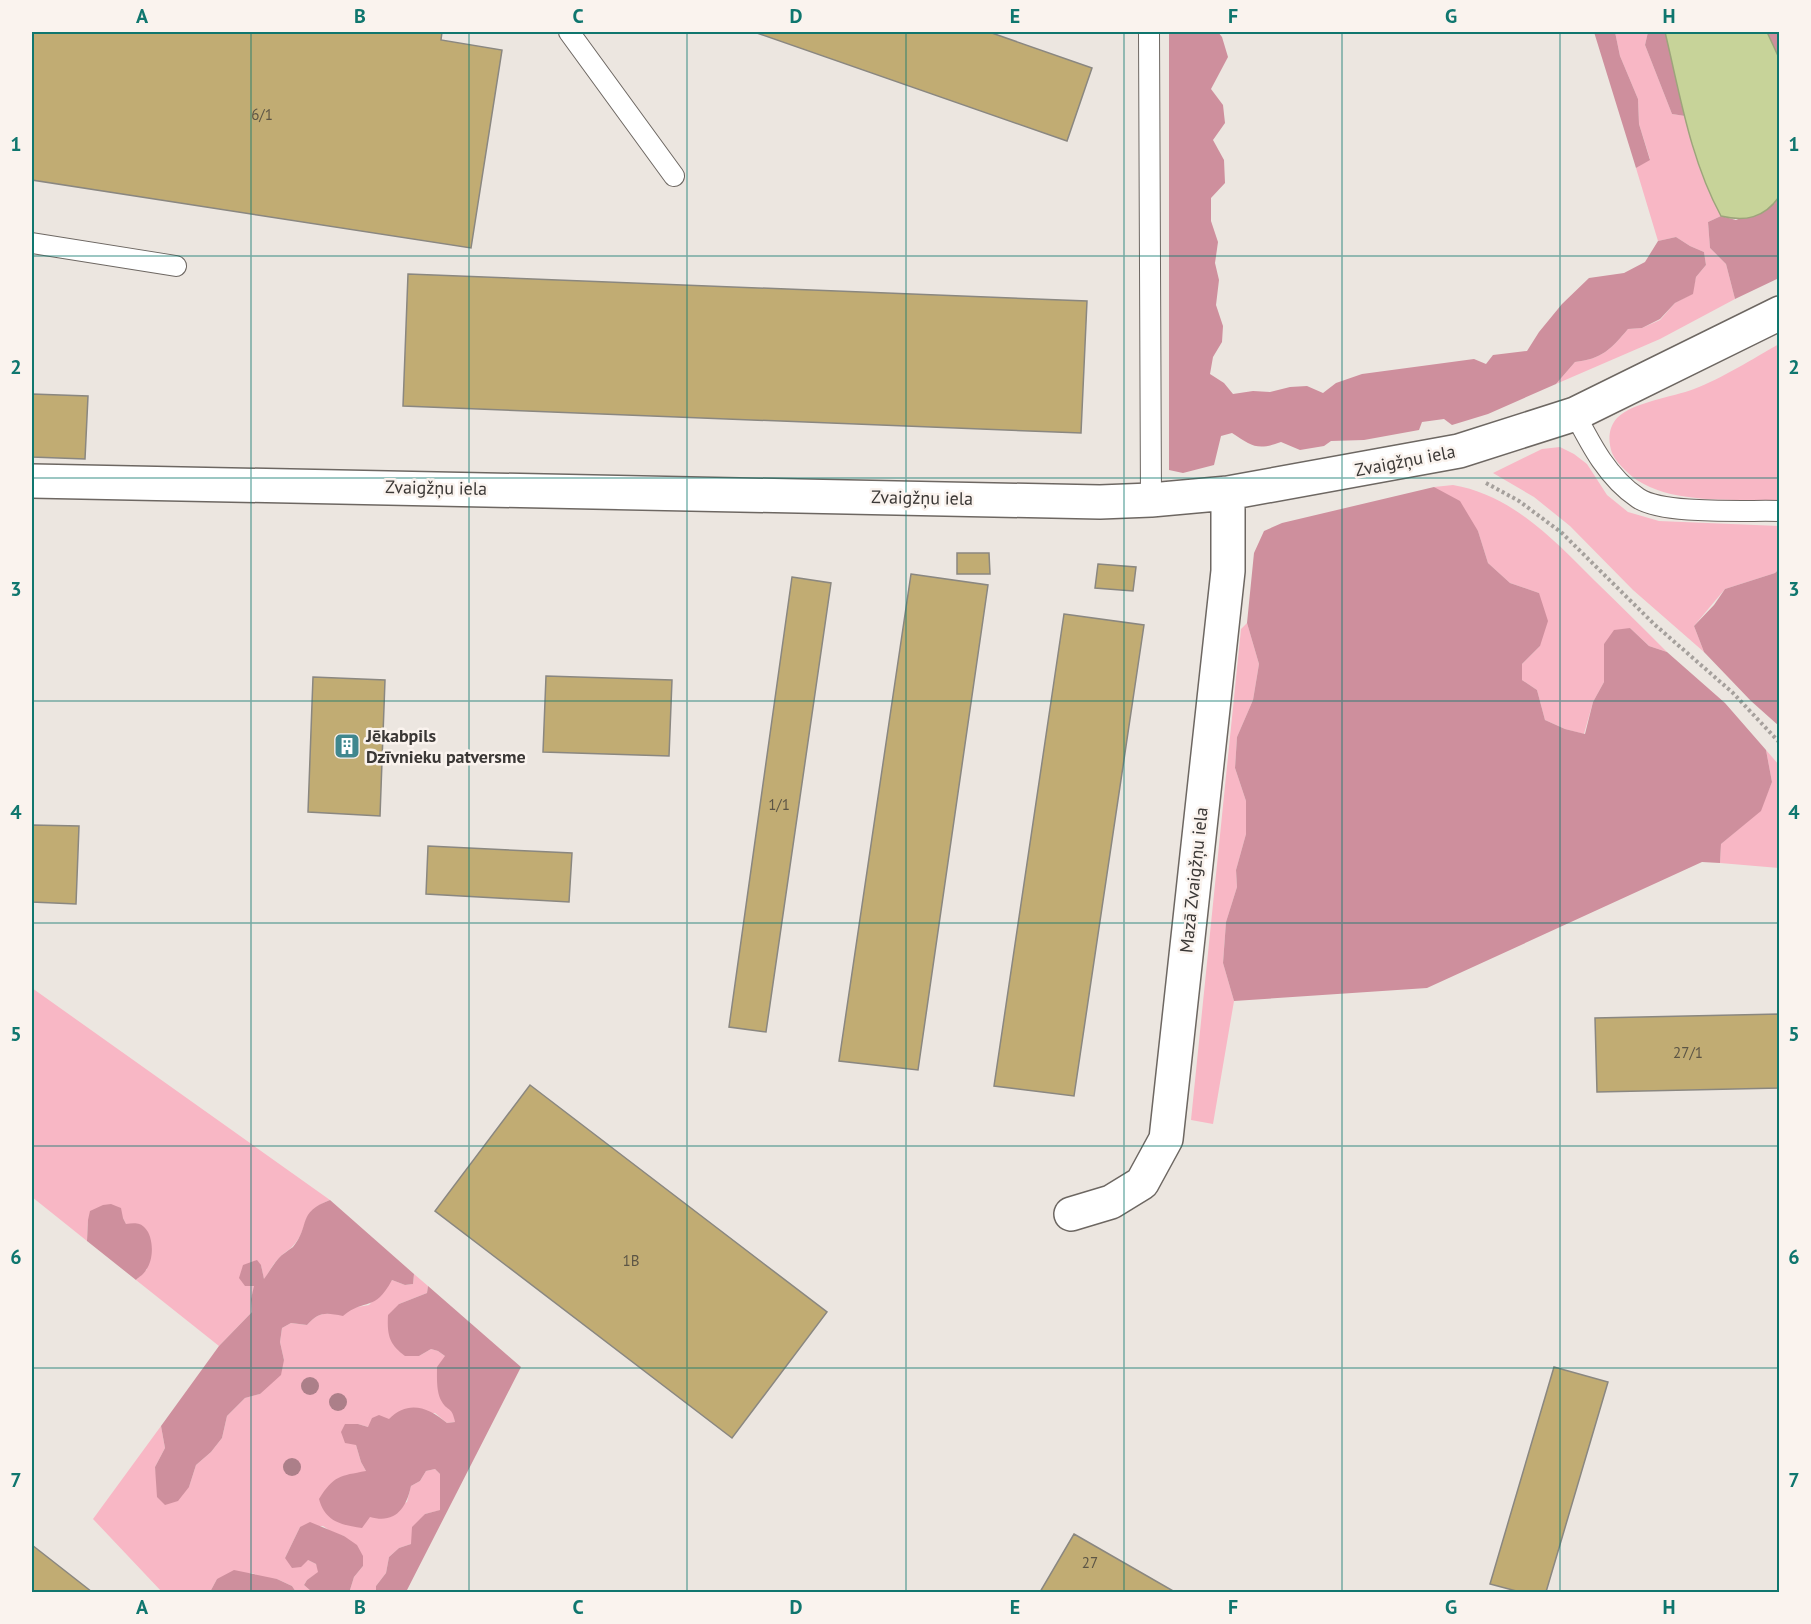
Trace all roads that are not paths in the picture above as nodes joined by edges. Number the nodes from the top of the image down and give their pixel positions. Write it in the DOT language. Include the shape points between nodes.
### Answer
graph roads {
  1 [pos="569,32"];
  2 [pos="1149,32"];
  3 [pos="674,176"];
  4 [pos="32,243"];
  5 [pos="176,266"];
  6 [pos="1779,313"];
  7 [pos="1575,414"];
  8 [pos="32,481"];
  9 [pos="1228,493"];
  10 [pos="1151,500"];
  11 [pos="1779,511"];
  12 [pos="1071,1214"];
  1 -- 3 [label="lane"];
  2 -- 10 [label="lane"];
  4 -- 5 [label="lane"];
  6 -- 7 [label="street, Zvaigžņu iela"];
  7 -- 9 [label="street, Zvaigžņu iela" via="1459,451"];
  7 -- 11 [label="lane" via="1615,478 1646,502 1666,508"];
  8 -- 10 [label="street, Zvaigžņu iela"];
  9 -- 10 [label="street, Zvaigžņu iela"];
  9 -- 12 [label="street, Mazā Zvaigžņu iela" via="1228,571 1166,1139 1142,1183 1111,1202"];
}
